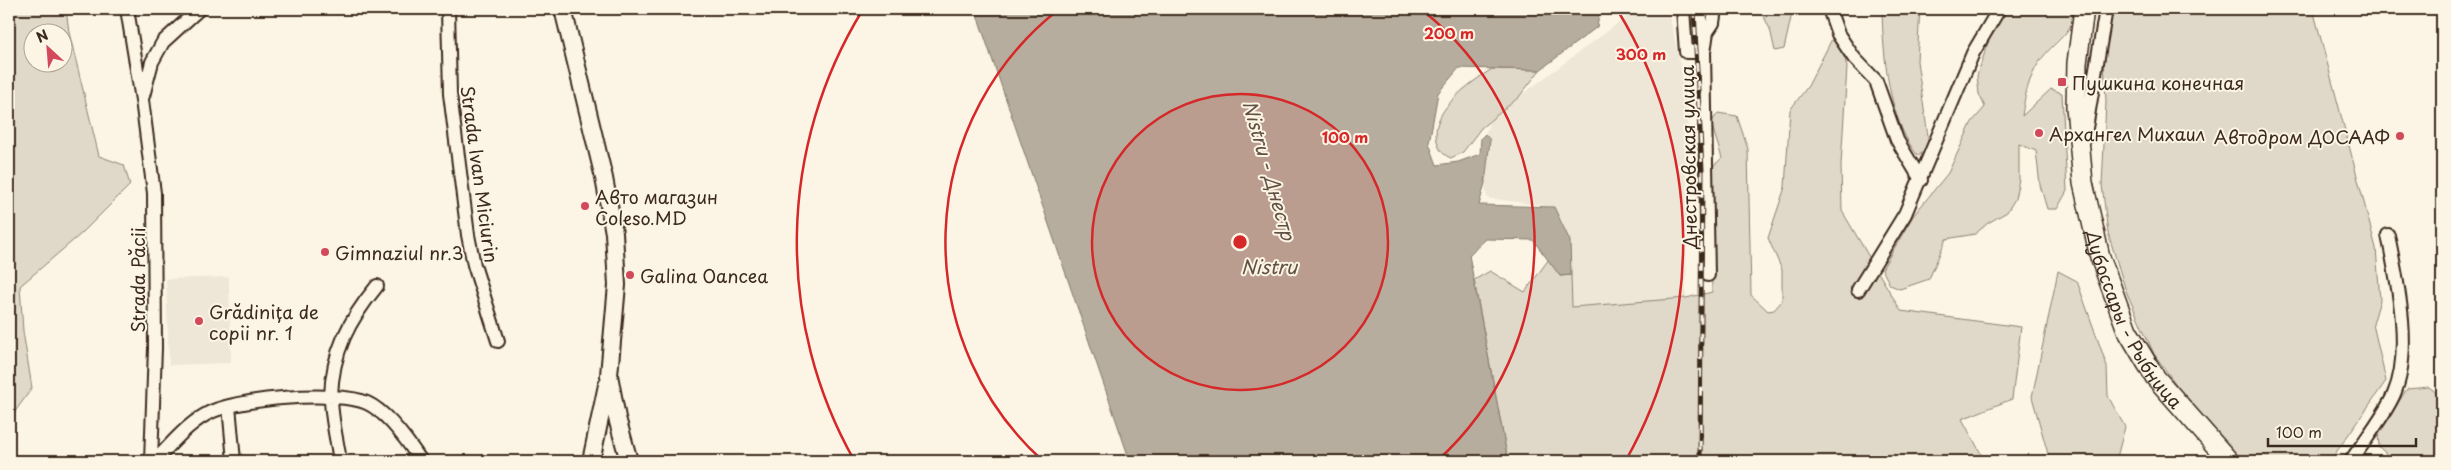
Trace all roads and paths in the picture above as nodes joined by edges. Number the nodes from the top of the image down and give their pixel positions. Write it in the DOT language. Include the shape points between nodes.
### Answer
graph roads {
  1 [pos="127,9"];
  2 [pos="199,9"];
  3 [pos="448,9"];
  4 [pos="563,9"];
  5 [pos="1683,9"];
  6 [pos="1700,9"];
  7 [pos="1715,9"];
  8 [pos="1830,9"];
  9 [pos="2000,9"];
  10 [pos="2084,9"];
  11 [pos="2106,9"];
  12 [pos="1704,52"];
  13 [pos="142,100"];
  14 [pos="2082,157"];
  15 [pos="1921,180"];
  16 [pos="2388,235"];
  17 [pos="1708,275"];
  18 [pos="377,286"];
  19 [pos="1858,290"];
  20 [pos="498,341"];
  21 [pos="609,375"];
  22 [pos="331,396"];
  23 [pos="229,406"];
  24 [pos="153,461"];
  25 [pos="234,461"];
  26 [pos="340,461"];
  27 [pos="421,461"];
  28 [pos="591,461"];
  29 [pos="629,461"];
  30 [pos="2229,461"];
  31 [pos="2351,461"];
  1 -- 13 [label="street, Strada Păcii"];
  2 -- 13 [label="street, Strada Păcii" via="163,42 152,62"];
  3 -- 20 [label="street, Strada Ivan Miciurin" via="450,94 468,235"];
  4 -- 21 [label="main road" via="604,178 616,247 617,285"];
  5 -- 12 [label="street" via="1686,52"];
  6 -- 12 [label="street, Днестровская улица"];
  7 -- 12 [label="street"];
  8 -- 15 [label="street" via="1838,34 1854,58 1876,81 1897,140"];
  9 -- 15 [label="street" via="1973,52"];
  10 -- 14 [label="highway, Дубоссары - Рыбница" via="2076,83"];
  11 -- 14 [label="street"];
  12 -- 17 [label="street, Днестровская улица"];
  13 -- 24 [label="street, Strada Păcii" via="154,193"];
  14 -- 30 [label="highway, Дубоссары - Рыбница" via="2088,214 2127,330 2155,377"];
  15 -- 19 [label="street" via="1905,214"];
  16 -- 31 [label="street" via="2403,358 2394,393"];
  18 -- 22 [label="street" via="355,312 337,350"];
  21 -- 28 [label="main road"];
  21 -- 29 [label="main road"];
  22 -- 23 [label="street" via="262,400"];
  22 -- 26 [label="street"];
  22 -- 27 [label="street" via="367,403 390,421"];
  23 -- 24 [label="street" via="200,418"];
  23 -- 25 [label="street"];
}
